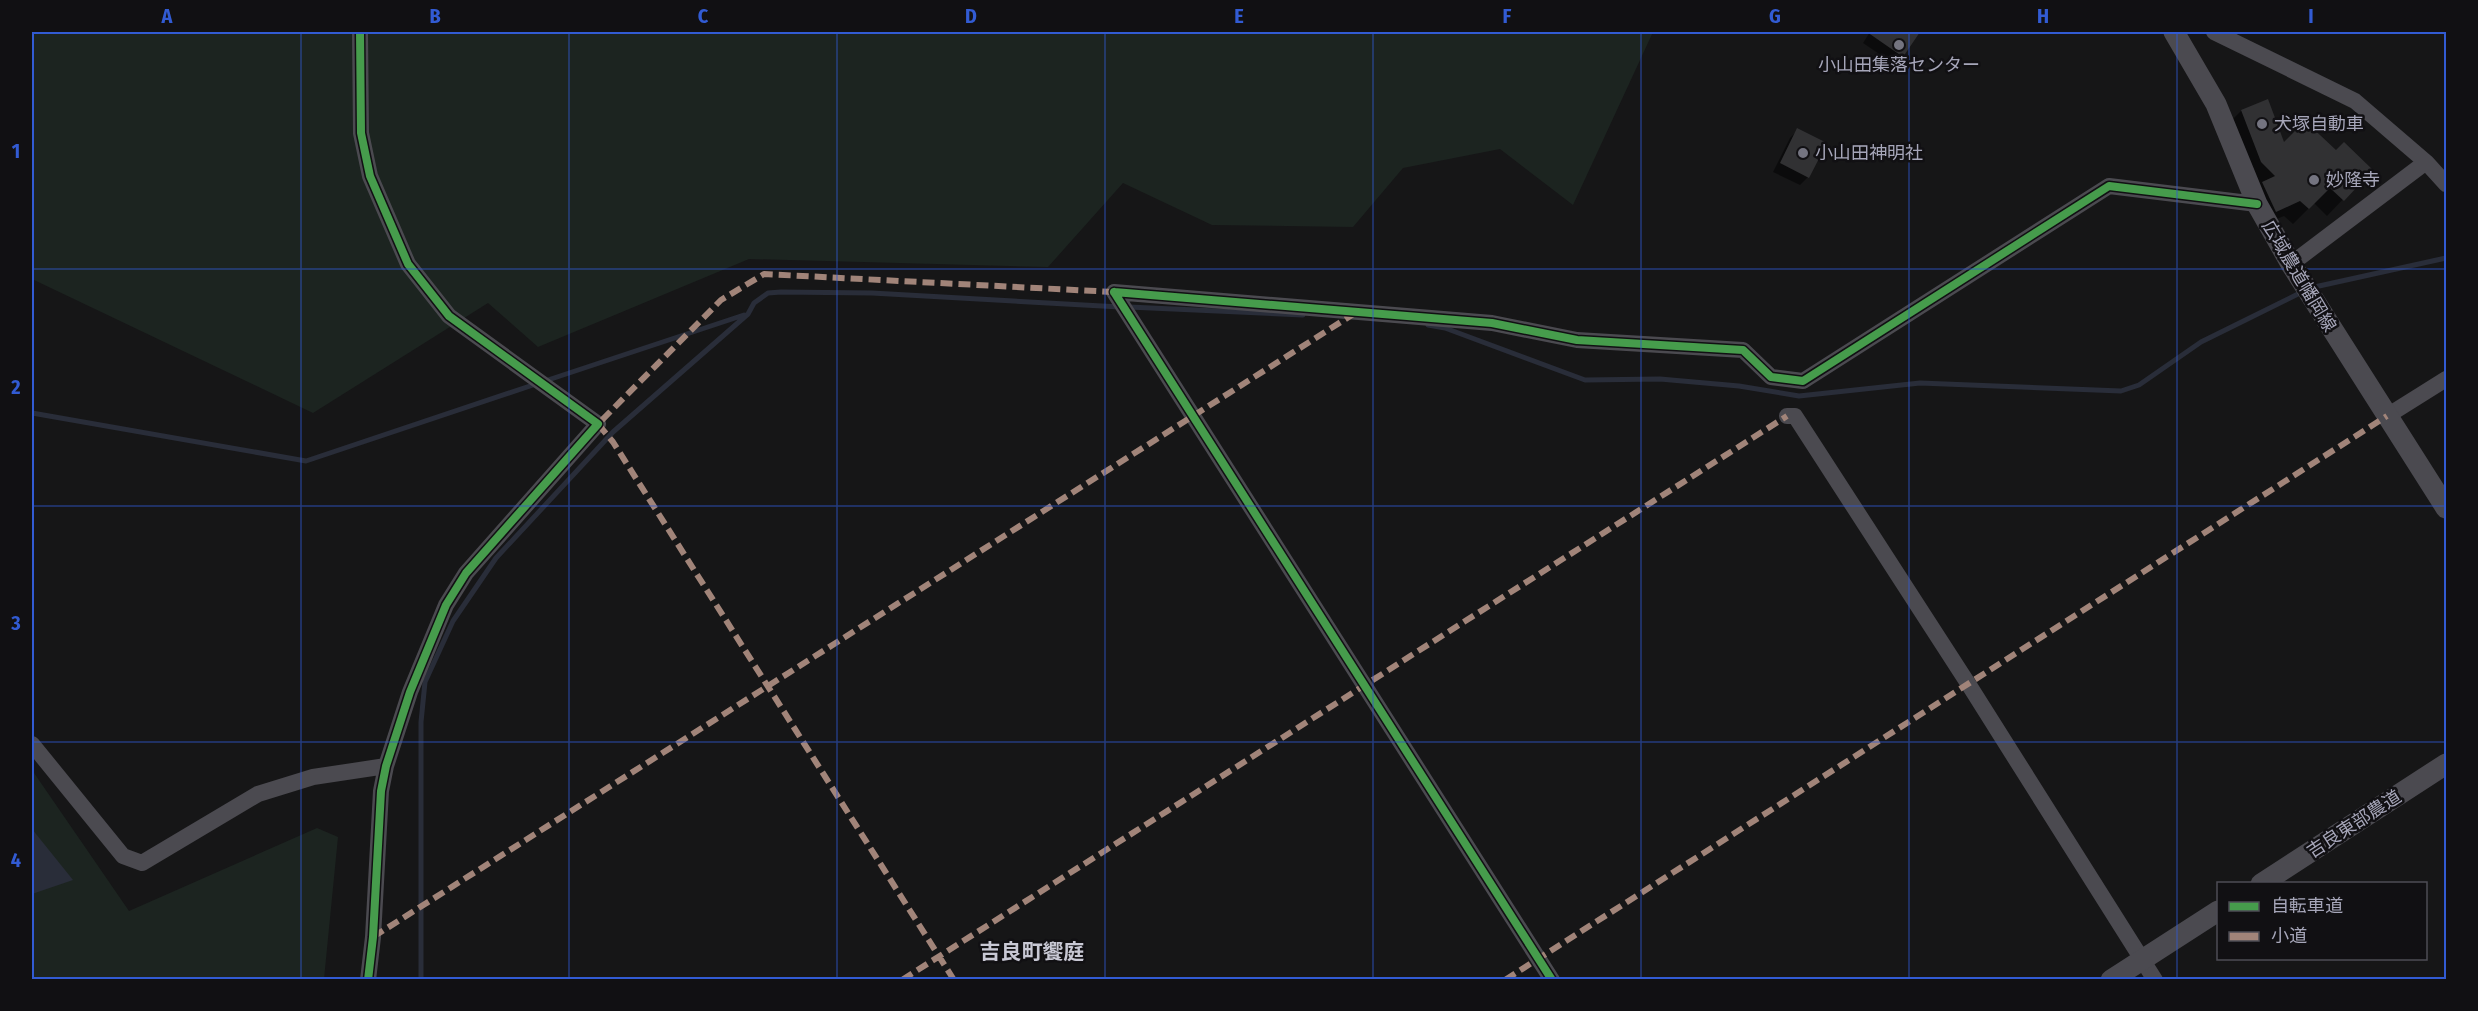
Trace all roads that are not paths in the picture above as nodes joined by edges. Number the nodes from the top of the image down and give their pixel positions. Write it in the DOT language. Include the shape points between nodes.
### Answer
graph roads {
  1 [pos="360,32"];
  2 [pos="2174,32"];
  3 [pos="2214,32"];
  4 [pos="2426,162"];
  5 [pos="2444,177"];
  6 [pos="2257,204"];
  7 [pos="2295,272"];
  8 [pos="2446,379"];
  9 [pos="1787,416"];
  10 [pos="2387,416"];
  11 [pos="2446,508"];
  12 [pos="32,744"];
  13 [pos="2446,764"];
  14 [pos="386,766"];
  15 [pos="2264,882"];
  16 [pos="2217,912"];
  17 [pos="2143,959"];
  18 [pos="368,980"];
  19 [pos="1552,980"];
  20 [pos="2111,980"];
  21 [pos="2155,980"];
  1 -- 14 [label="street" via="361,133 380,204 408,264 449,316 598,424 466,573 446,604"];
  2 -- 6 [label="street, 広域農道幡岡線" via="2216,104"];
  3 -- 4 [label="street" via="2355,101"];
  4 -- 5 [label="street"];
  4 -- 7 [label="street"];
  6 -- 7 [label="street, 広域農道幡岡線"];
  6 -- 19 [label="street" via="2109,186 1803,381 1771,377 1743,350 1577,340 1492,323 1113,292"];
  7 -- 10 [label="street, 広域農道幡岡線"];
  8 -- 10 [label="street"];
  9 -- 17 [label="street" via="1795,416"];
  10 -- 11 [label="street, 広域農道幡岡線"];
  12 -- 14 [label="street" via="123,855 142,863 258,794 313,777"];
  13 -- 15 [label="street, 吉良東部農道"];
  14 -- 18 [label="street"];
  16 -- 17 [label="street"];
  17 -- 20 [label="street"];
  17 -- 21 [label="street"];
}
